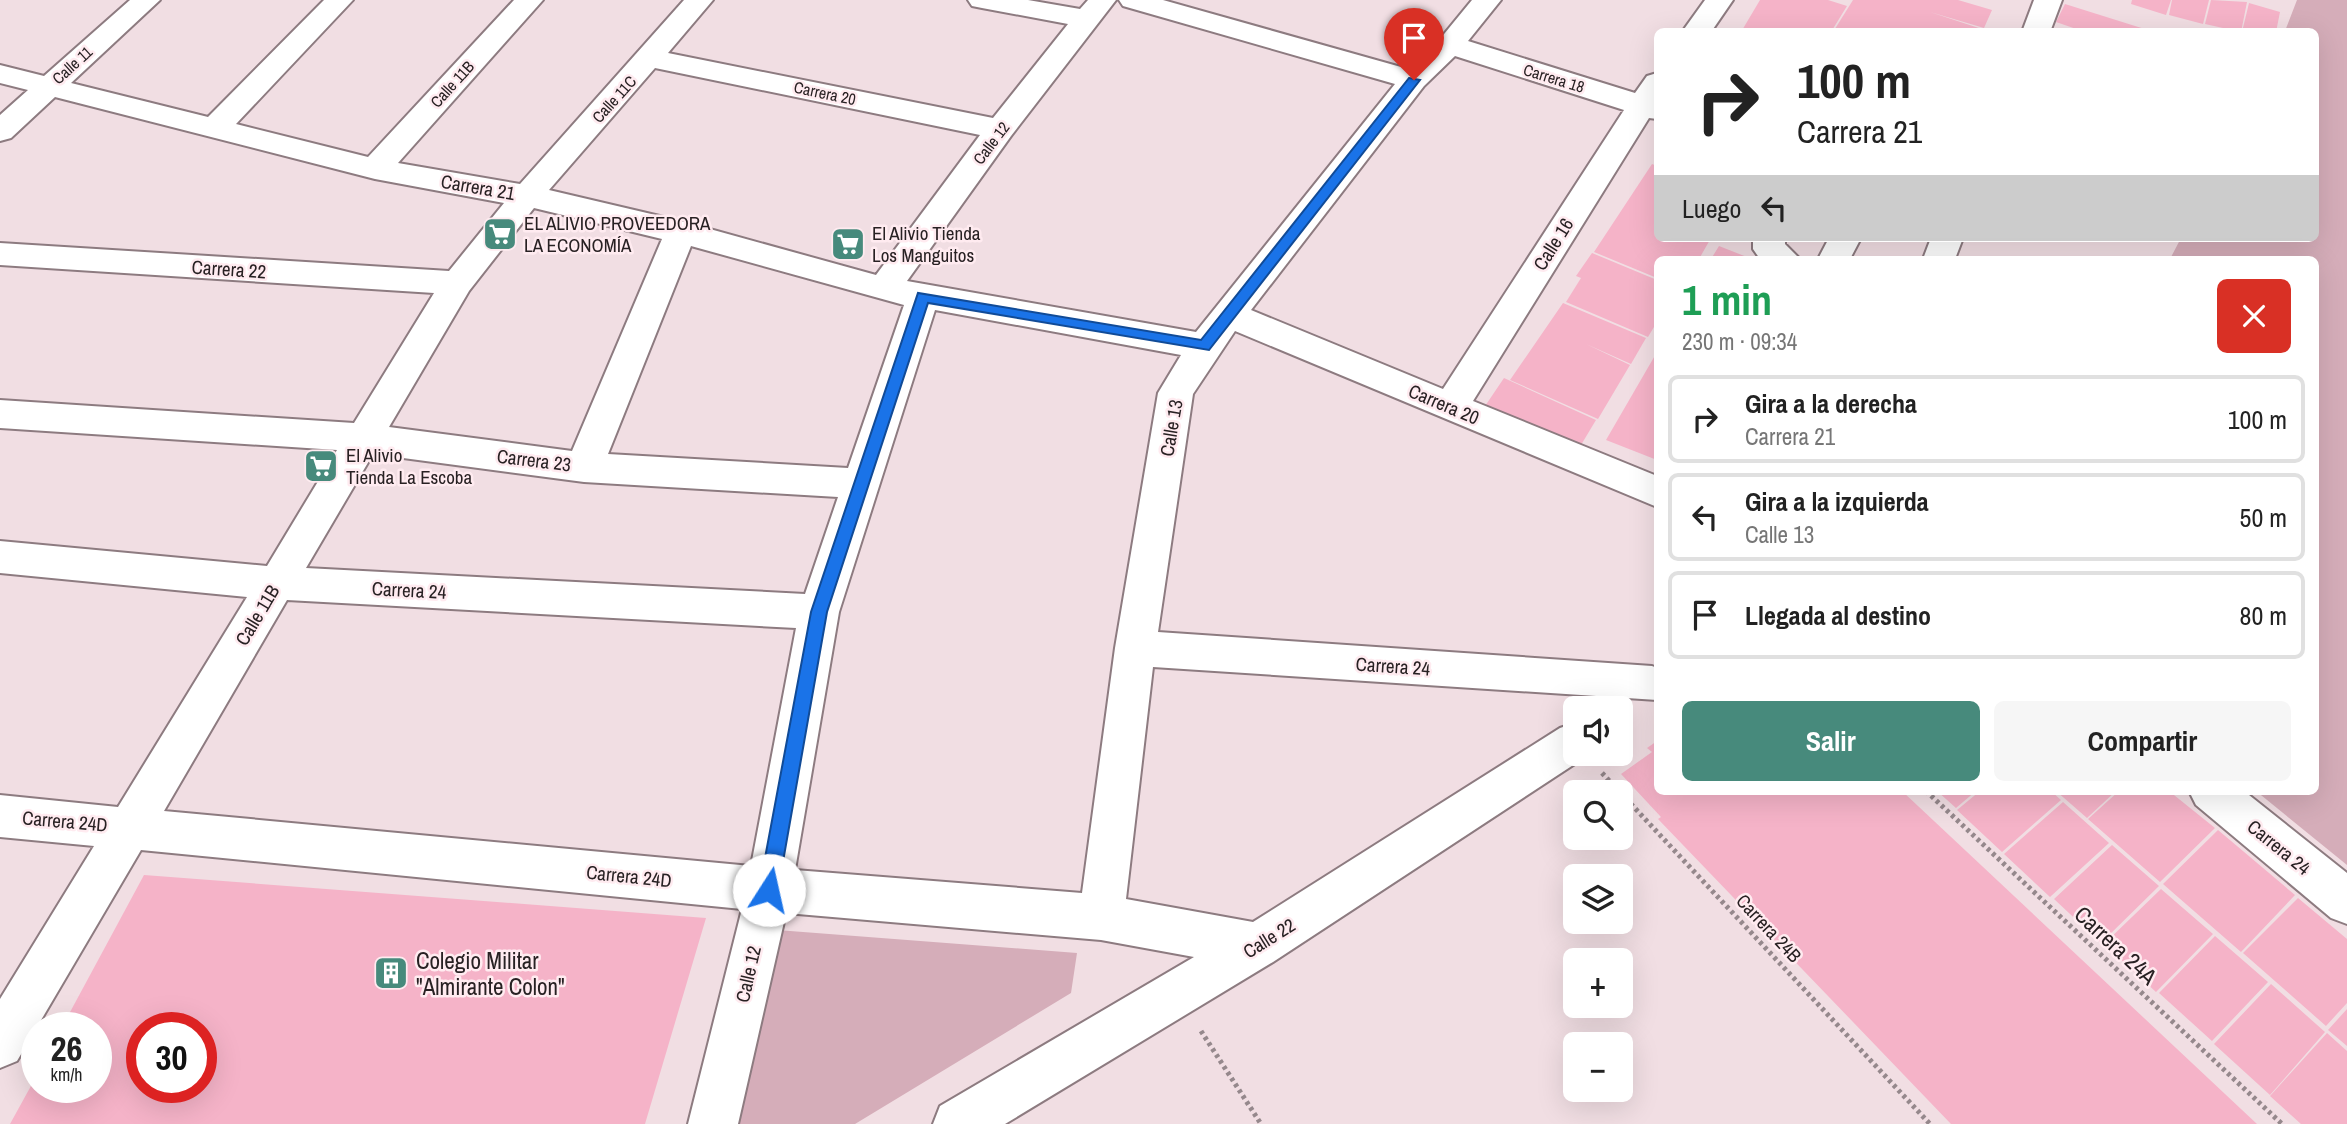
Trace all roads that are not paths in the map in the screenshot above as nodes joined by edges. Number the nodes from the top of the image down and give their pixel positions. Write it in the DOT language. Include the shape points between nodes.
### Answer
graph roads {
  1 [pos="146,0"];
  2 [pos="339,0"];
  3 [pos="529,0"];
  4 [pos="699,0"];
  5 [pos="982,0"];
  6 [pos="1133,0"];
  7 [pos="1487,0"];
  8 [pos="1719,0"];
  9 [pos="2048,0"];
  10 [pos="1094,9"];
  11 [pos="1699,28"];
  12 [pos="2038,28"];
  13 [pos="1450,45"];
  14 [pos="651,58"];
  15 [pos="0,74"];
  16 [pos="1414,80"];
  17 [pos="47,88"];
  18 [pos="1652,99"];
  19 [pos="1000,129"];
  20 [pos="213,130"];
  21 [pos="0,131"];
  22 [pos="375,169"];
  23 [pos="527,196"];
  24 [pos="681,232"];
  25 [pos="1769,242"];
  26 [pos="0,254"];
  27 [pos="1780,256"];
  28 [pos="457,283"];
  29 [pos="884,289"];
  30 [pos="923,297"];
  31 [pos="1230,315"];
  32 [pos="1204,346"];
  33 [pos="1451,406"];
  34 [pos="0,414"];
  35 [pos="363,438"];
  36 [pos="584,467"];
  37 [pos="859,483"];
  38 [pos="1654,491"];
  39 [pos="0,557"];
  40 [pos="276,583"];
  41 [pos="819,612"];
  42 [pos="1135,648"];
  43 [pos="1654,682"];
  44 [pos="1654,683"];
  45 [pos="1633,698"];
  46 [pos="1563,766"];
  47 [pos="2216,795"];
  48 [pos="0,816"];
  49 [pos="130,826"];
  50 [pos="769,890"];
  51 [pos="2347,902"];
  52 [pos="1101,917"];
  53 [pos="1257,946"];
  54 [pos="0,1044"];
  55 [pos="713,1124"];
  56 [pos="958,1124"];
  1 -- 17 [label="street, Calle 11"];
  2 -- 20 [label="street"];
  3 -- 22 [label="street, Calle 11B"];
  4 -- 14 [label="street, Calle 11C"];
  5 -- 10 [label="street"];
  6 -- 16 [label="street"];
  7 -- 13 [label="street, Calle 13"];
  8 -- 11 [label="street"];
  9 -- 12 [label="street"];
  10 -- 19 [label="street, Calle 12"];
  13 -- 16 [label="street, Calle 13"];
  13 -- 18 [label="street, Carrera 18"];
  14 -- 19 [label="street, Carrera 20"];
  14 -- 23 [label="street, Calle 11C"];
  15 -- 17 [label="street, Carrera 21"];
  16 -- 31 [label="street, Calle 13"];
  17 -- 20 [label="street, Carrera 21"];
  17 -- 21 [label="street, Calle 11"];
  18 -- 33 [label="street, Calle 16"];
  19 -- 29 [label="street, Calle 12"];
  20 -- 22 [label="street, Carrera 21"];
  22 -- 23 [label="street, Carrera 21"];
  23 -- 24 [label="street, Carrera 21"];
  23 -- 28 [label="street, Calle 11B"];
  24 -- 29 [label="street, Carrera 21"];
  24 -- 36 [label="street"];
  25 -- 27 [label="street" via="1769,249"];
  26 -- 28 [label="street, Carrera 22"];
  28 -- 35 [label="street, Calle 11B"];
  29 -- 30 [label="street, Carrera 21"];
  30 -- 32 [label="street, Carrera 21"];
  30 -- 37 [label="street, Calle 12"];
  31 -- 32 [label="street, Calle 13"];
  31 -- 33 [label="street, Carrera 20"];
  32 -- 42 [label="street, Calle 13" via="1176,393"];
  33 -- 38 [label="street, Carrera 20"];
  34 -- 35 [label="street, Carrera 23"];
  35 -- 36 [label="street, Carrera 23"];
  35 -- 40 [label="street, Calle 11B"];
  36 -- 37 [label="street, Carrera 23"];
  37 -- 41 [label="street, Calle 12"];
  39 -- 40 [label="street, Carrera 24"];
  40 -- 41 [label="street, Carrera 24"];
  40 -- 49 [label="street, Calle 11B"];
  41 -- 50 [label="street, Calle 12"];
  42 -- 43 [label="street, Carrera 24"];
  42 -- 52 [label="street, Calle 13"];
  44 -- 45 [label="street"];
  46 -- 53 [label="street, Calle 22"];
  47 -- 51 [label="street, Carrera 24"];
  48 -- 49 [label="street, Carrera 24D"];
  49 -- 50 [label="street, Carrera 24D"];
  49 -- 54 [label="street, Calle 11B"];
  50 -- 52 [label="street, Carrera 24D"];
  50 -- 55 [label="street, Calle 12"];
  52 -- 53 [label="street, Carrera 24D"];
  53 -- 56 [label="street, Calle 22"];
}
